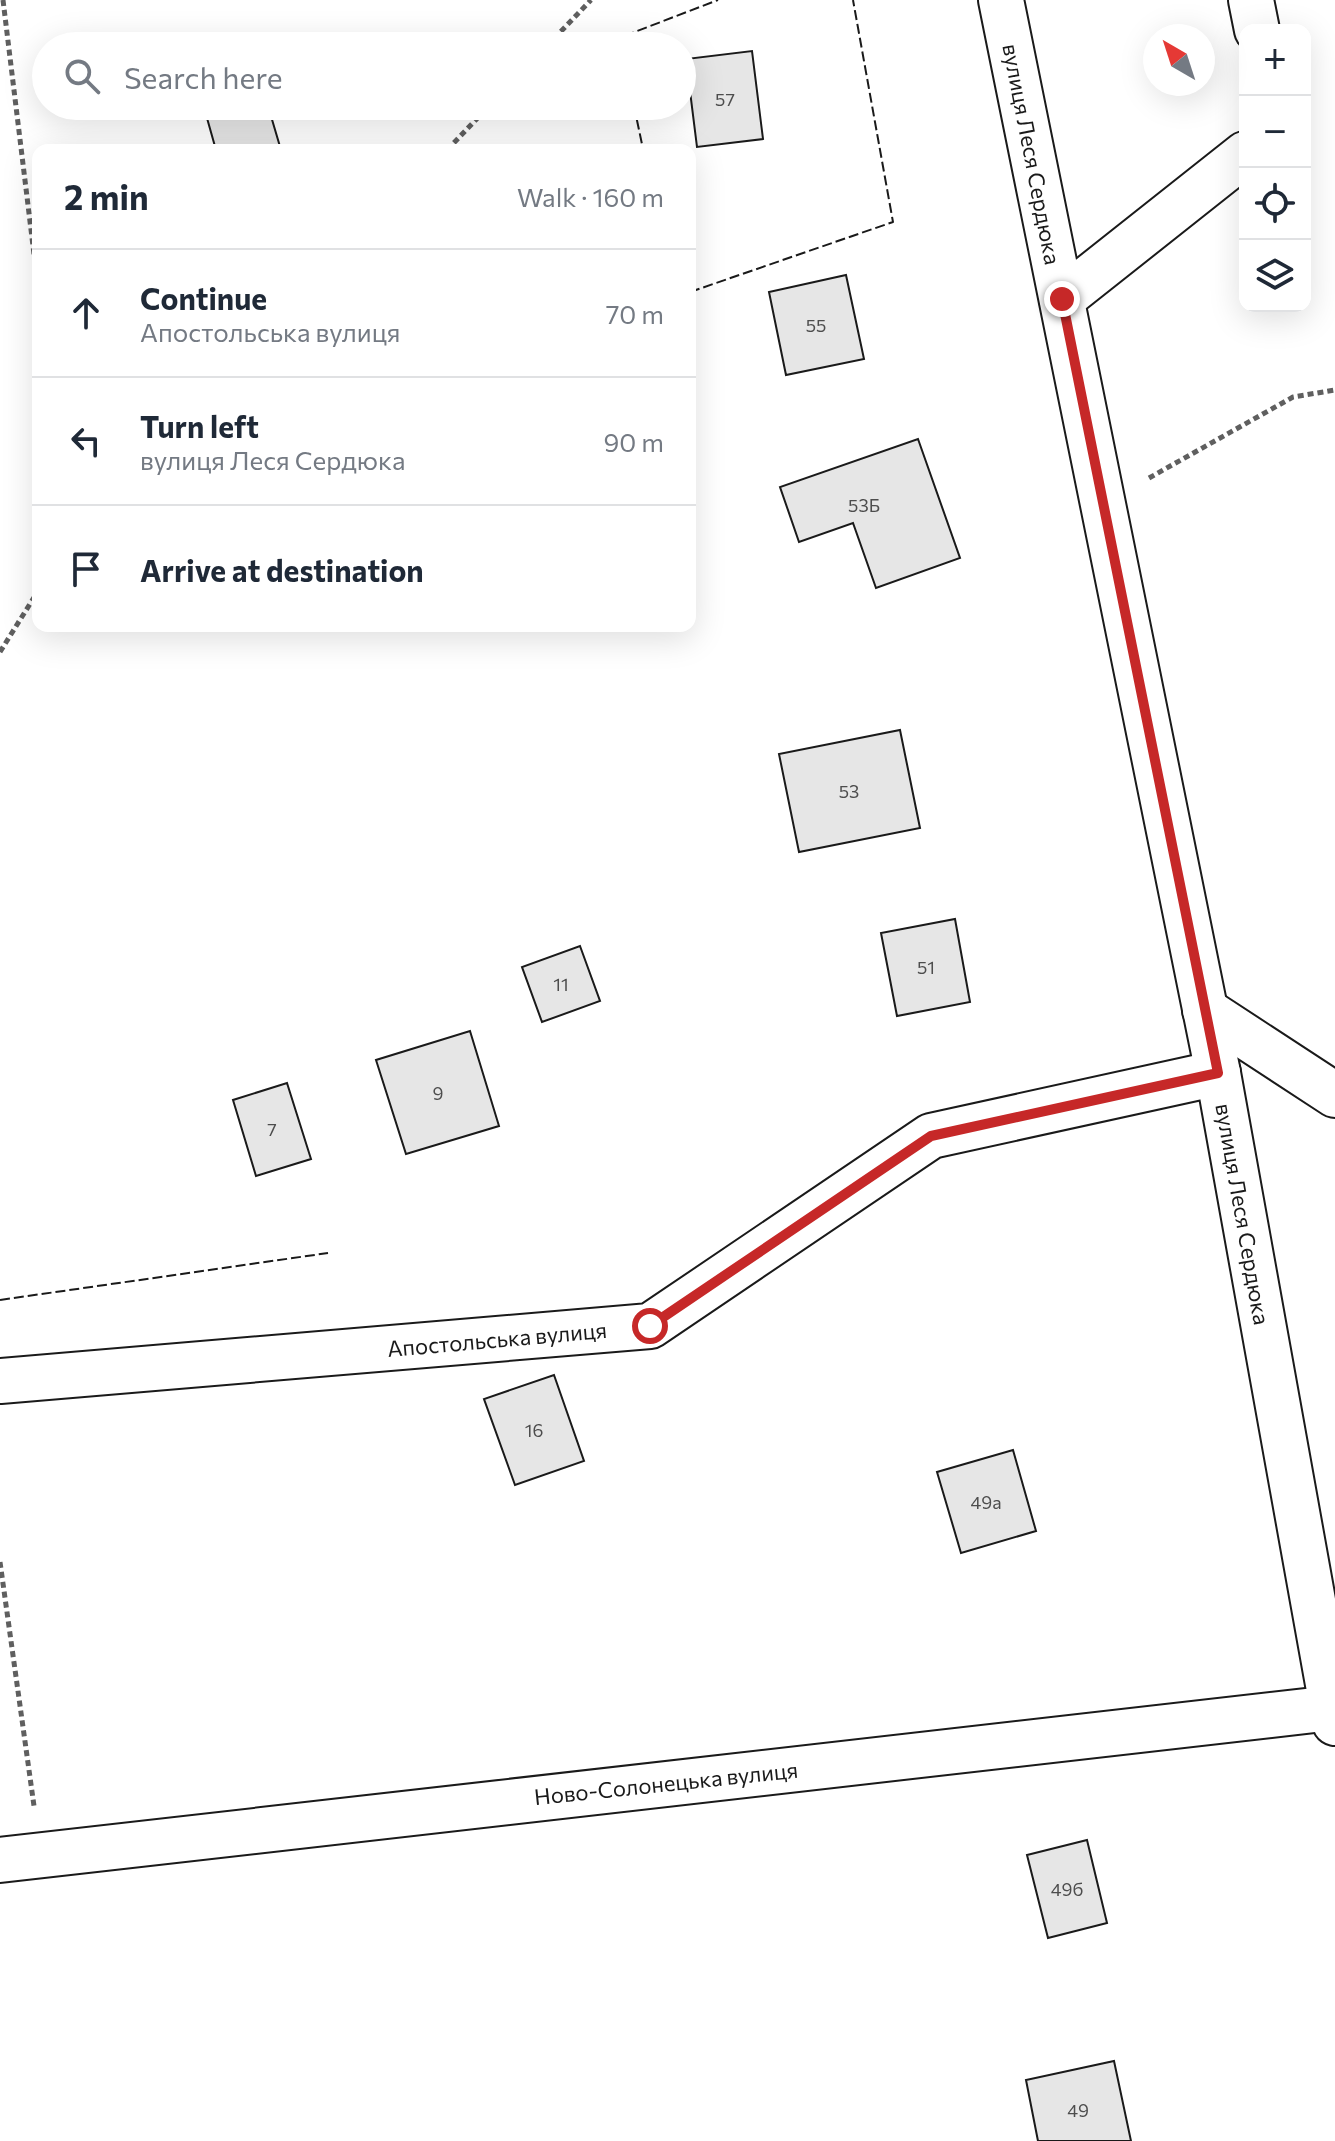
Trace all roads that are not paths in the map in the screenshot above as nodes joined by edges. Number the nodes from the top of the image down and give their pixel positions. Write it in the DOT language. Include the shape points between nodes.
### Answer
graph roads {
  1 [pos="1001,0"];
  2 [pos="1251,0"];
  3 [pos="1256,24"];
  4 [pos="1239,159"];
  5 [pos="1062,299"];
  6 [pos="1205,1010"];
  7 [pos="1218,1073"];
  8 [pos="1335,1095"];
  9 [pos="0,1381"];
  10 [pos="1334,1715"];
  11 [pos="20,1857"];
  1 -- 5 [label="main road, вулиця Леся Сердюка"];
  2 -- 3 [label="main road"];
  4 -- 5 [label="main road"];
  5 -- 6 [label="main road, вулиця Леся Сердюка"];
  6 -- 7 [label="main road, вулиця Леся Сердюка"];
  6 -- 8 [label="main road"];
  7 -- 9 [label="main road, Апостольська вулиця" via="931,1136 650,1326"];
  7 -- 10 [label="main road, вулиця Леся Сердюка"];
  10 -- 11 [label="main road, Ново-Солонецька вулиця"];
}
